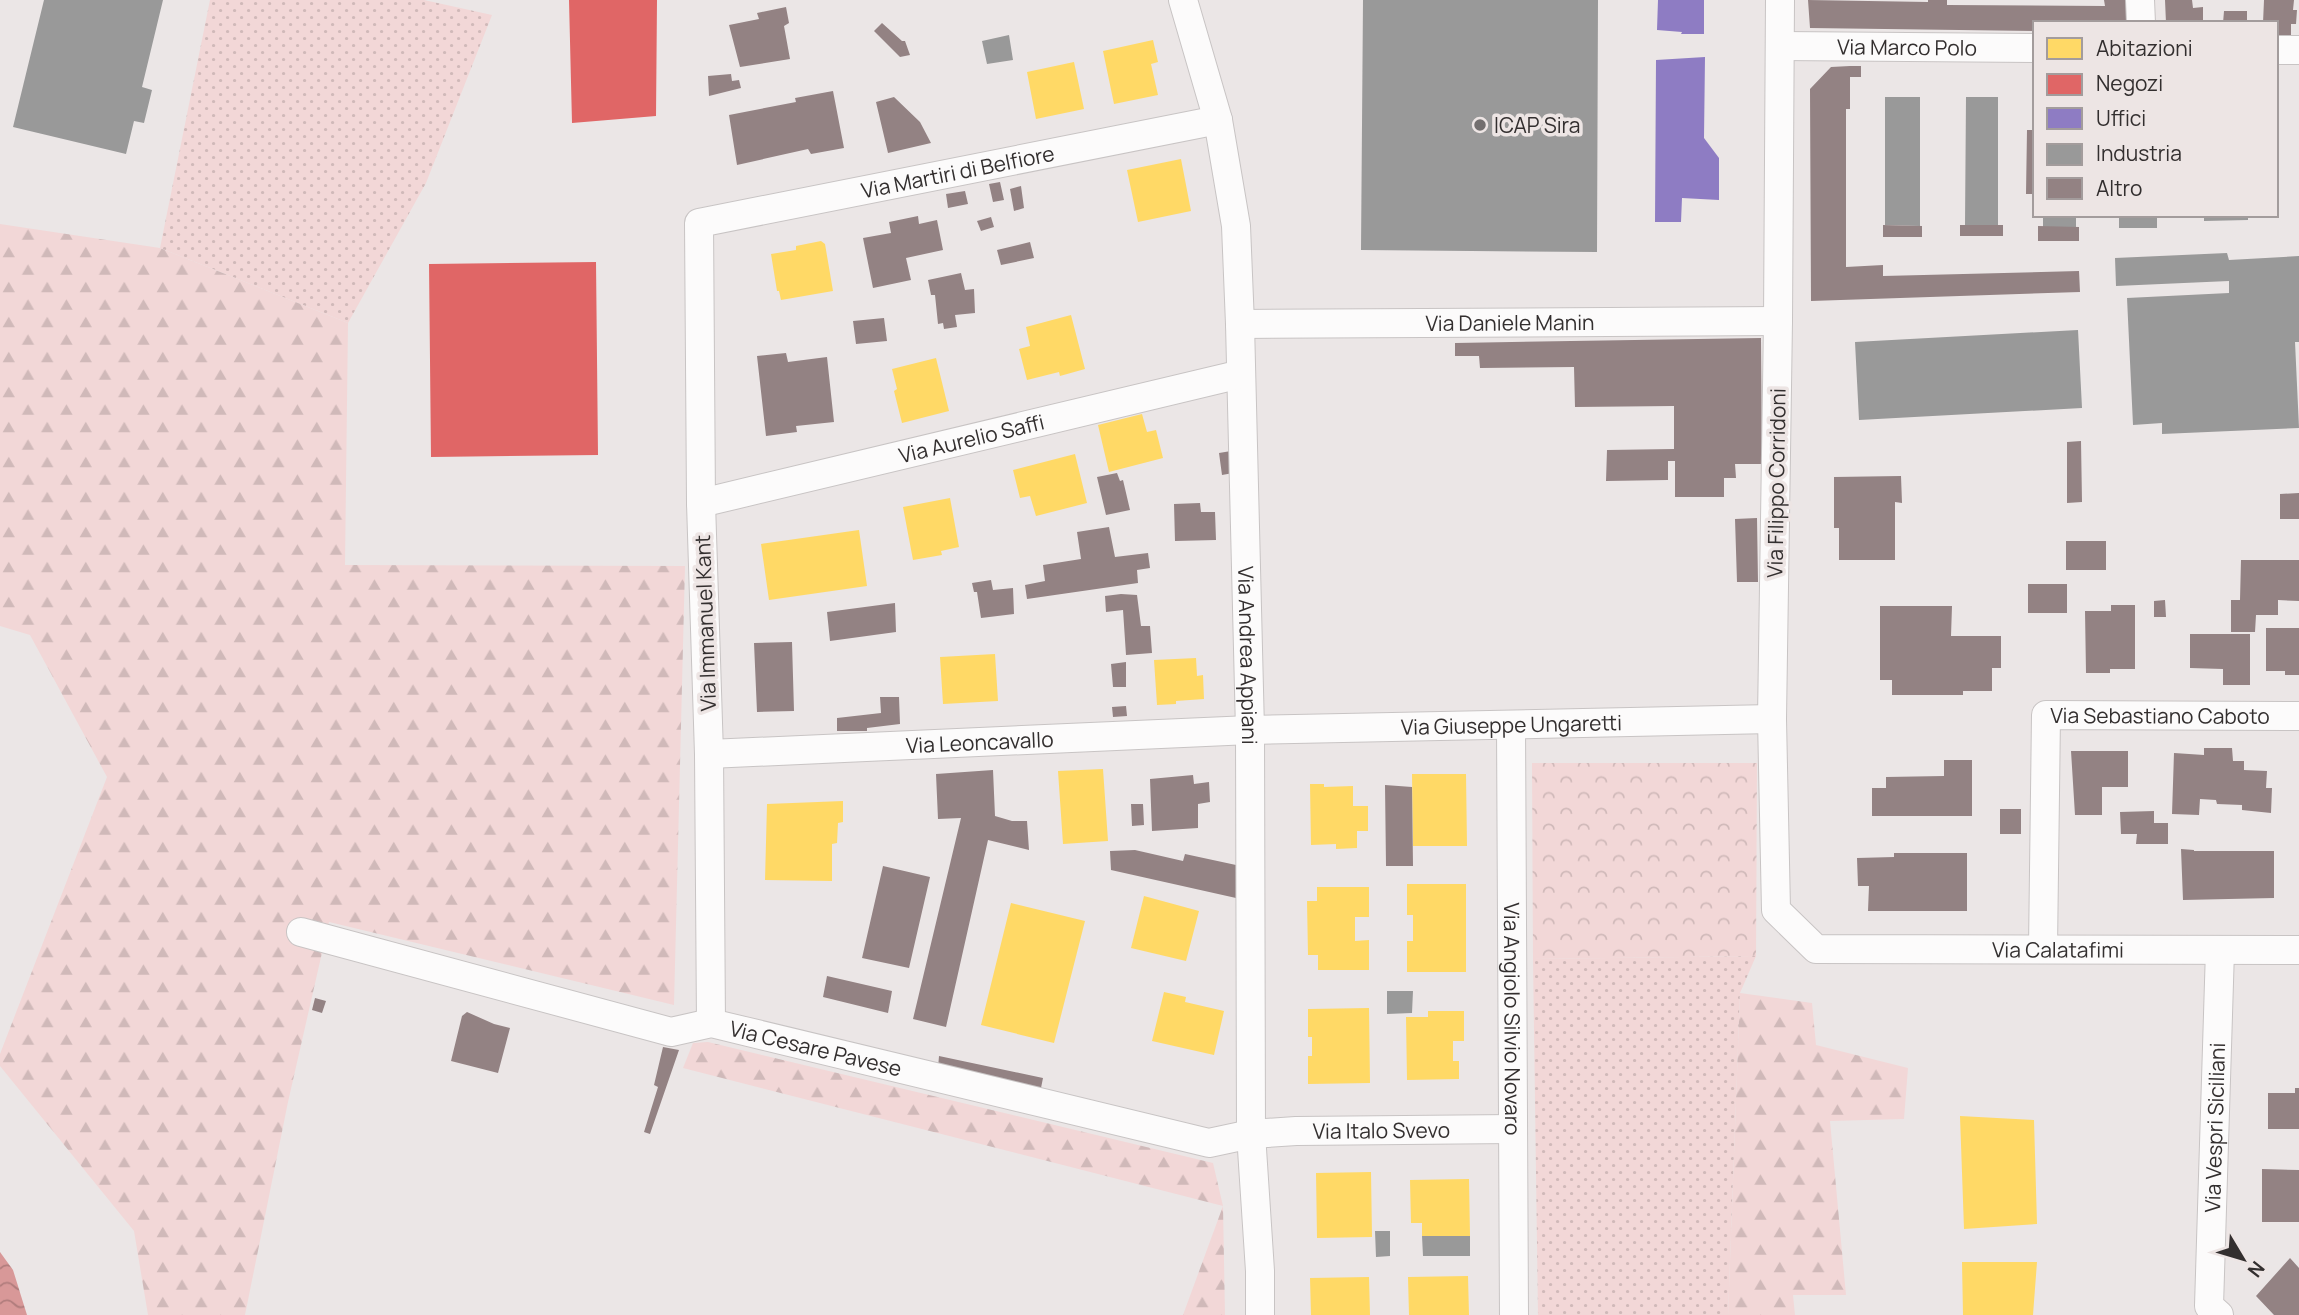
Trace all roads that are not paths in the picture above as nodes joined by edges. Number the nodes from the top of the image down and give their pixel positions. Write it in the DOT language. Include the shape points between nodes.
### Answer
graph roads {
  1 [pos="1183,0"];
  2 [pos="1780,0"];
  3 [pos="2140,0"];
  4 [pos="2141,21"];
  5 [pos="1781,46"];
  6 [pos="2033,48"];
  7 [pos="2278,50"];
  8 [pos="2299,50"];
  9 [pos="1218,120"];
  10 [pos="699,223"];
  11 [pos="1779,321"];
  12 [pos="1240,324"];
  13 [pos="1241,374"];
  14 [pos="701,503"];
  15 [pos="2299,716"];
  16 [pos="1772,719"];
  17 [pos="1510,725"];
  18 [pos="1250,730"];
  19 [pos="709,754"];
  20 [pos="301,932"];
  21 [pos="1816,949"];
  22 [pos="2043,949"];
  23 [pos="2220,950"];
  24 [pos="2299,950"];
  25 [pos="711,1023"];
  26 [pos="1513,1129"];
  27 [pos="1251,1134"];
  28 [pos="1260,1271"];
  29 [pos="2214,1310"];
  30 [pos="1243,1315"];
  31 [pos="1260,1315"];
  32 [pos="1514,1315"];
  1 -- 9 [label="street, Via Andrea Appiani"];
  2 -- 5 [label="street, Via Filippo Corridoni"];
  3 -- 4 [label="street"];
  5 -- 6 [label="street, Via Marco Polo"];
  5 -- 11 [label="street, Via Filippo Corridoni"];
  7 -- 8 [label="street"];
  9 -- 10 [label="street, Via Martiri di Belfiore"];
  9 -- 12 [label="street, Via Andrea Appiani" via="1236,226"];
  10 -- 14 [label="street, Via Immanuel Kant"];
  11 -- 12 [label="street, Via Daniele Manin"];
  11 -- 16 [label="street, Via Filippo Corridoni"];
  12 -- 13 [label="street, Via Andrea Appiani"];
  13 -- 14 [label="street, Via Aurelio Saffi"];
  13 -- 18 [label="street, Via Andrea Appiani"];
  14 -- 19 [label="street, Via Immanuel Kant"];
  15 -- 22 [label="street, Via Sebastiano Caboto" via="2046,715"];
  16 -- 17 [label="street, Via Giuseppe Ungaretti"];
  16 -- 21 [label="street, Via Filippo Corridoni" via="1776,910"];
  17 -- 18 [label="street, Via Giuseppe Ungaretti"];
  17 -- 26 [label="street, Via Angiolo Silvio Novaro"];
  18 -- 19 [label="street, Via Leoncavallo"];
  18 -- 27 [label="street, Via Andrea Appiani"];
  19 -- 25 [label="street, Via Immanuel Kant"];
  20 -- 25 [label="street, Via Cesare Pavese" via="671,1032"];
  21 -- 22 [label="street, Via Calatafimi"];
  22 -- 23 [label="street, Via Calatafimi"];
  23 -- 24 [label="street, Via Calatafimi"];
  23 -- 29 [label="street, Via Vespri Siciliani"];
  25 -- 27 [label="street, Via Cesare Pavese" via="1209,1143"];
  26 -- 27 [label="street, Via Italo Svevo"];
  26 -- 32 [label="street, Via Angiolo Silvio Novaro"];
  27 -- 28 [label="street, Via Andrea Appiani"];
  28 -- 30 [label="street"];
  28 -- 31 [label="street, Via Andrea Appiani"];
}
